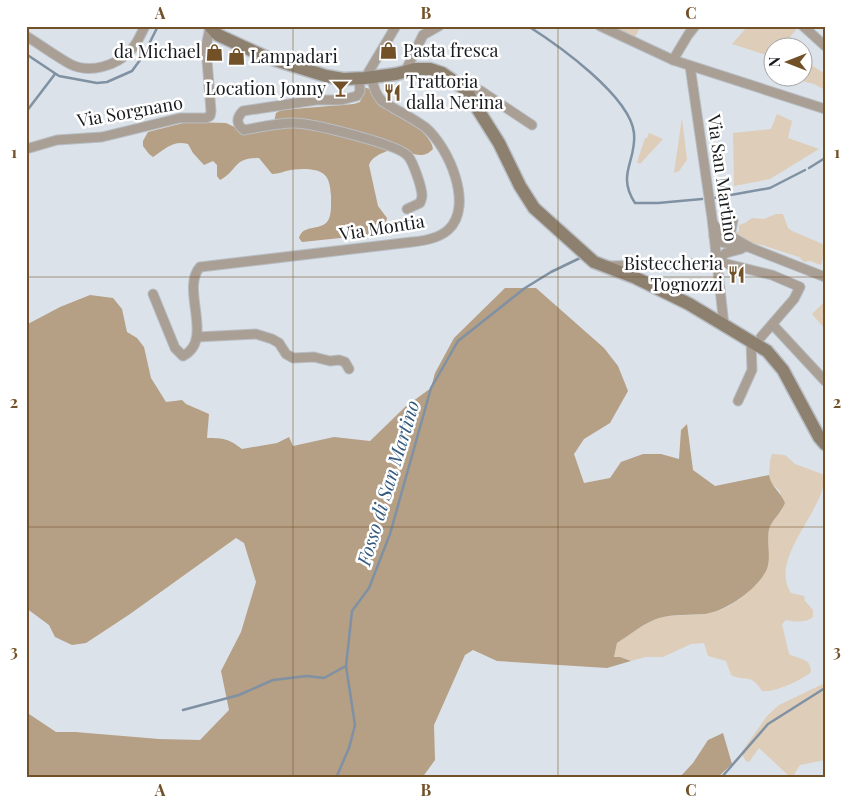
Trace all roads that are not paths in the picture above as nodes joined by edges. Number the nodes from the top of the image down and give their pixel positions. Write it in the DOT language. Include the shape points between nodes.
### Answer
graph roads {
  1 [pos="145,26"];
  2 [pos="210,26"];
  3 [pos="396,26"];
  4 [pos="439,26"];
  5 [pos="600,26"];
  6 [pos="695,26"];
  7 [pos="803,26"];
  8 [pos="26,36"];
  9 [pos="825,46"];
  10 [pos="673,60"];
  11 [pos="690,66"];
  12 [pos="405,72"];
  13 [pos="365,77"];
  14 [pos="465,89"];
  15 [pos="825,109"];
  16 [pos="532,125"];
  17 [pos="26,149"];
  18 [pos="407,209"];
  19 [pos="712,219"];
  20 [pos="733,220"];
  21 [pos="714,236"];
  22 [pos="730,236"];
  23 [pos="751,248"];
  24 [pos="739,249"];
  25 [pos="717,262"];
  26 [pos="730,264"];
  27 [pos="606,266"];
  28 [pos="825,277"];
  29 [pos="153,294"];
  30 [pos="724,325"];
  31 [pos="773,325"];
  32 [pos="197,337"];
  33 [pos="756,339"];
  34 [pos="349,369"];
  35 [pos="825,381"];
  36 [pos="738,401"];
  37 [pos="825,444"];
  1 -- 8 [label="street" via="131,50 118,61 99,68 71,64"];
  2 -- 13 [label="main road" via="218,35 266,57 326,76 343,79"];
  2 -- 17 [label="street, Via Sorgnano" via="206,47 210,116 180,118 102,137 57,140"];
  3 -- 13 [label="street"];
  4 -- 12 [label="street" via="422,35"];
  5 -- 10 [label="street"];
  6 -- 10 [label="street"];
  7 -- 9 [label="street"];
  10 -- 11 [label="street"];
  11 -- 15 [label="street"];
  11 -- 19 [label="street, Via San Martino"];
  12 -- 13 [label="main road"];
  12 -- 14 [label="main road" via="430,69"];
  13 -- 18 [label="street" via="357,96 244,111 237,121 244,130 296,123 317,126 392,147 408,155 422,196 420,203"];
  13 -- 32 [label="street, Via Montia" via="384,102 426,128 440,145 456,181 459,214 456,220 447,231 426,240 200,267 194,281"];
  14 -- 16 [label="street" via="481,91"];
  14 -- 27 [label="main road" via="534,208 585,255"];
  19 -- 21 [label="street, Via San Martino"];
  19 -- 22 [label="street" via="719,232"];
  20 -- 22 [label="street"];
  21 -- 23 [label="street" via="721,242"];
  21 -- 25 [label="street, Via San Martino"];
  22 -- 23 [label="street"];
  23 -- 24 [label="street"];
  23 -- 28 [label="street"];
  24 -- 25 [label="street" via="726,253"];
  24 -- 26 [label="street"];
  25 -- 26 [label="street"];
  25 -- 27 [label="street"];
  25 -- 30 [label="street, Via San Martino"];
  26 -- 31 [label="street" via="772,275 800,287"];
  27 -- 30 [label="main road" via="636,278"];
  29 -- 32 [label="street" via="175,348 183,356 192,350"];
  30 -- 33 [label="main road"];
  31 -- 33 [label="street"];
  31 -- 35 [label="street"];
  32 -- 34 [label="street" via="256,334 279,343 293,358 339,360 345,362"];
  33 -- 36 [label="street" via="752,370"];
  33 -- 37 [label="main road" via="783,370"];
}
